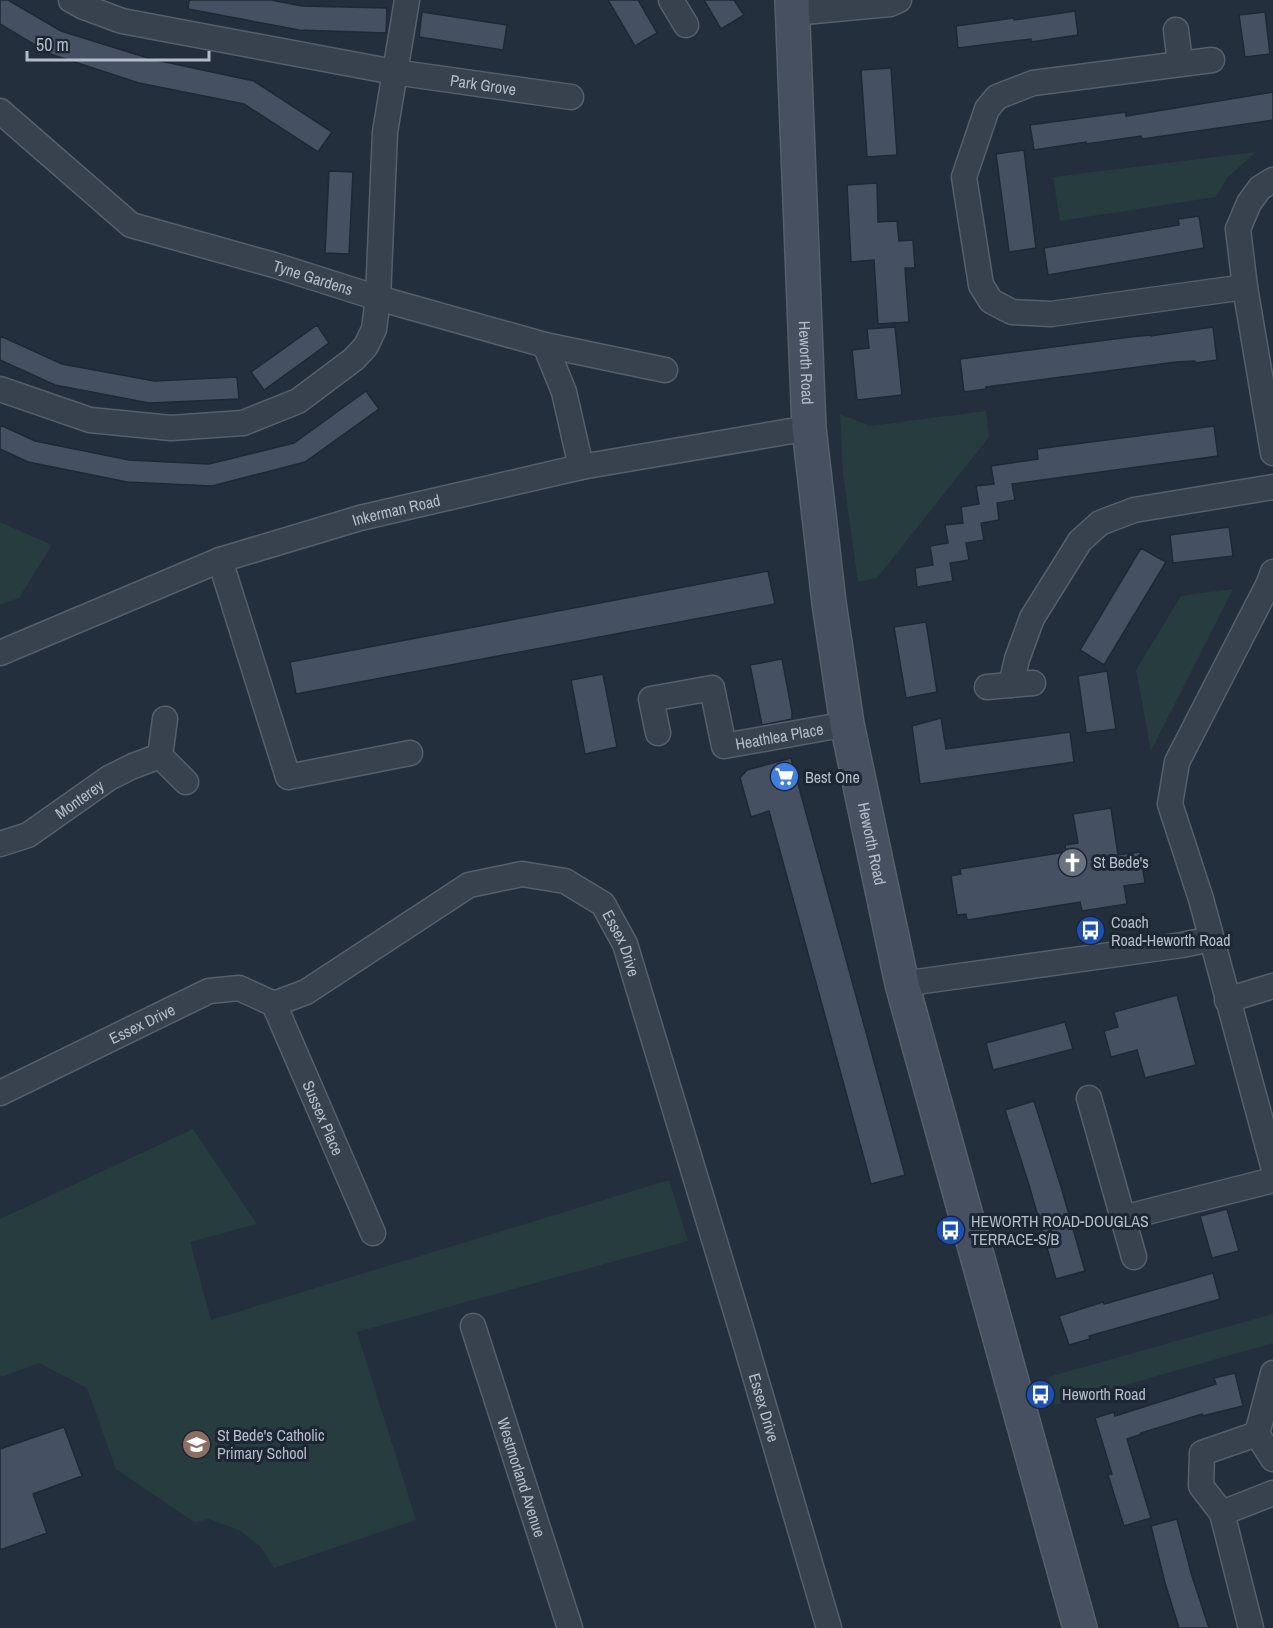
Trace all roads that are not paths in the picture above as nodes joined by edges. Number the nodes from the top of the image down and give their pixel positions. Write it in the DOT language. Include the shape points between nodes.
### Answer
graph roads {
  1 [pos="71,0"];
  2 [pos="407,0"];
  3 [pos="671,0"];
  4 [pos="899,0"];
  5 [pos="793,7"];
  6 [pos="686,25"];
  7 [pos="1176,30"];
  8 [pos="1212,60"];
  9 [pos="1180,63"];
  10 [pos="394,72"];
  11 [pos="572,97"];
  12 [pos="0,111"];
  13 [pos="1273,180"];
  14 [pos="1245,287"];
  15 [pos="378,298"];
  16 [pos="545,345"];
  17 [pos="665,370"];
  18 [pos="0,389"];
  19 [pos="809,428"];
  20 [pos="1273,453"];
  21 [pos="581,467"];
  22 [pos="1273,487"];
  23 [pos="220,560"];
  24 [pos="1271,582"];
  25 [pos="0,653"];
  26 [pos="987,687"];
  27 [pos="165,719"];
  28 [pos="847,724"];
  29 [pos="657,733"];
  30 [pos="410,753"];
  31 [pos="160,756"];
  32 [pos="186,782"];
  33 [pos="0,844"];
  34 [pos="1211,939"];
  35 [pos="902,984"];
  36 [pos="1273,986"];
  37 [pos="1227,1000"];
  38 [pos="274,1004"];
  39 [pos="0,1093"];
  40 [pos="1089,1098"];
  41 [pos="1273,1166"];
  42 [pos="1273,1180"];
  43 [pos="1123,1218"];
  44 [pos="373,1233"];
  45 [pos="1134,1257"];
  46 [pos="473,1326"];
  47 [pos="1273,1373"];
  48 [pos="1257,1434"];
  49 [pos="1273,1460"];
  50 [pos="1273,1493"];
  51 [pos="1222,1513"];
  52 [pos="570,1628"];
  53 [pos="829,1628"];
  54 [pos="1080,1628"];
  55 [pos="1251,1628"];
  1 -- 10 [label="street, Park Grove" via="122,21"];
  2 -- 10 [label="street"];
  3 -- 6 [label="street"];
  4 -- 5 [label="street" via="890,4"];
  5 -- 19 [label="street, Heworth Road"];
  7 -- 9 [label="street"];
  8 -- 9 [label="street"];
  9 -- 14 [label="street" via="1032,83 997,97 987,110 964,177 981,285 991,301 1012,312 1051,314"];
  10 -- 11 [label="street, Park Grove"];
  10 -- 15 [label="street" via="385,132"];
  12 -- 15 [label="street, Tyne Gardens" via="131,225"];
  13 -- 14 [label="street" via="1260,188 1249,203 1238,229"];
  14 -- 20 [label="street"];
  15 -- 16 [label="street, Tyne Gardens"];
  15 -- 18 [label="street" via="374,329 354,359 298,401 243,423 171,428 90,420"];
  16 -- 17 [label="street, Tyne Gardens"];
  16 -- 21 [label="street" via="564,392"];
  19 -- 21 [label="street, Inkerman Road"];
  19 -- 28 [label="street, Heworth Road"];
  21 -- 23 [label="street, Inkerman Road" via="360,518"];
  22 -- 26 [label="street" via="1134,510 1100,523 1080,541 1032,618 1017,659 1022,684"];
  23 -- 25 [label="street, Inkerman Road"];
  23 -- 30 [label="street" via="288,777"];
  24 -- 34 [label="street" via="1177,762 1170,804"];
  27 -- 31 [label="street"];
  28 -- 29 [label="street, Heathlea Place" via="724,746 712,688 651,699"];
  28 -- 35 [label="street, Heworth Road"];
  31 -- 32 [label="street"];
  31 -- 33 [label="street, Monterey" via="109,778 28,835"];
  34 -- 35 [label="street"];
  34 -- 37 [label="street"];
  35 -- 54 [label="street, Heworth Road"];
  36 -- 37 [label="street"];
  37 -- 41 [label="street"];
  38 -- 39 [label="street, Essex Drive" via="239,988 209,991"];
  38 -- 44 [label="street, Sussex Place"];
  38 -- 53 [label="street, Essex Drive" via="306,992 469,885 522,874 565,881 603,904 625,944"];
  40 -- 43 [label="street" via="1085,1126"];
  42 -- 43 [label="street"];
  43 -- 45 [label="street"];
  46 -- 52 [label="street, Westmorland Avenue"];
  47 -- 48 [label="street"];
  48 -- 49 [label="street"];
  48 -- 51 [label="street" via="1202,1453 1201,1486"];
  50 -- 51 [label="street"];
  51 -- 55 [label="street"];
}
